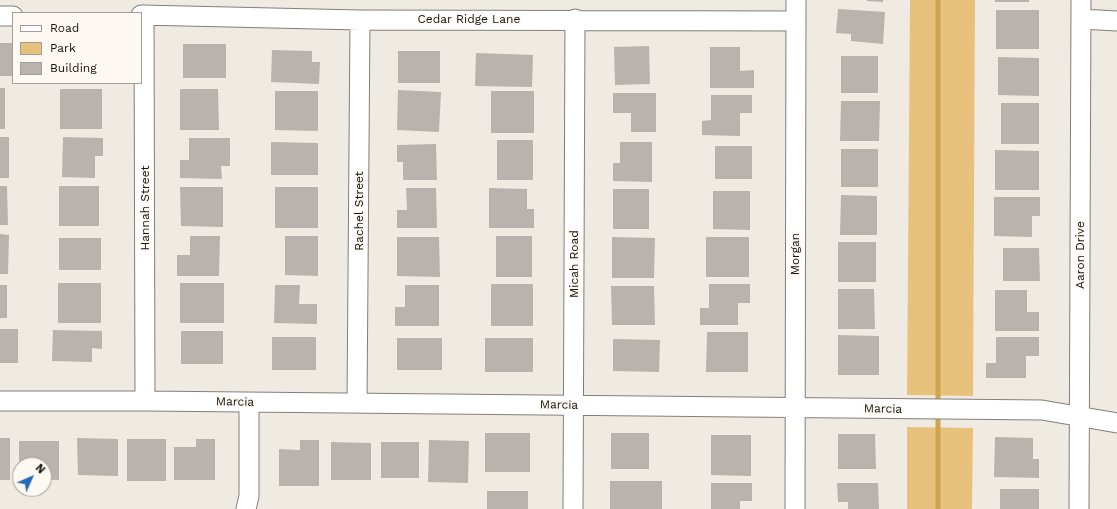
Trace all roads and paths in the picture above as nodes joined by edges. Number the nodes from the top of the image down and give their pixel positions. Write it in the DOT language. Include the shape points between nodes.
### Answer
graph roads {
  1 [pos="796,0"];
  2 [pos="1081,0"];
  3 [pos="143,15"];
  4 [pos="0,16"];
  5 [pos="12,16"];
  6 [pos="575,19"];
  7 [pos="1081,19"];
  8 [pos="360,20"];
  9 [pos="796,21"];
  10 [pos="1117,21"];
  11 [pos="0,401"];
  12 [pos="145,401"];
  13 [pos="249,403"];
  14 [pos="358,403"];
  15 [pos="573,405"];
  16 [pos="795,408"];
  17 [pos="1079,416"];
  18 [pos="1117,423"];
  19 [pos="246,509"];
  20 [pos="573,509"];
  21 [pos="795,509"];
  22 [pos="1079,509"];
  1 -- 9 [label="street, Morgan"];
  2 -- 7 [label="street, Aaron Drive"];
  3 -- 8 [label="street, Cedar Ridge Lane"];
  3 -- 12 [label="street, Hannah Street"];
  4 -- 5 [label="street"];
  6 -- 8 [label="street, Cedar Ridge Lane"];
  6 -- 9 [label="street, Cedar Ridge Lane"];
  6 -- 15 [label="street, Micah Road"];
  7 -- 10 [label="street"];
  7 -- 17 [label="street, Aaron Drive"];
  8 -- 14 [label="street, Rachel Street"];
  9 -- 16 [label="street, Morgan"];
  11 -- 12 [label="street, Marcia"];
  12 -- 13 [label="street, Marcia"];
  13 -- 14 [label="street, Marcia"];
  13 -- 19 [label="street" via="249,496"];
  14 -- 15 [label="street, Marcia"];
  15 -- 16 [label="street, Marcia"];
  15 -- 20 [label="street, Micah Road"];
  16 -- 17 [label="street, Marcia" via="1042,410"];
  16 -- 21 [label="street, Morgan"];
  17 -- 18 [label="street, Marcia"];
  17 -- 22 [label="street, Aaron Drive"];
}
